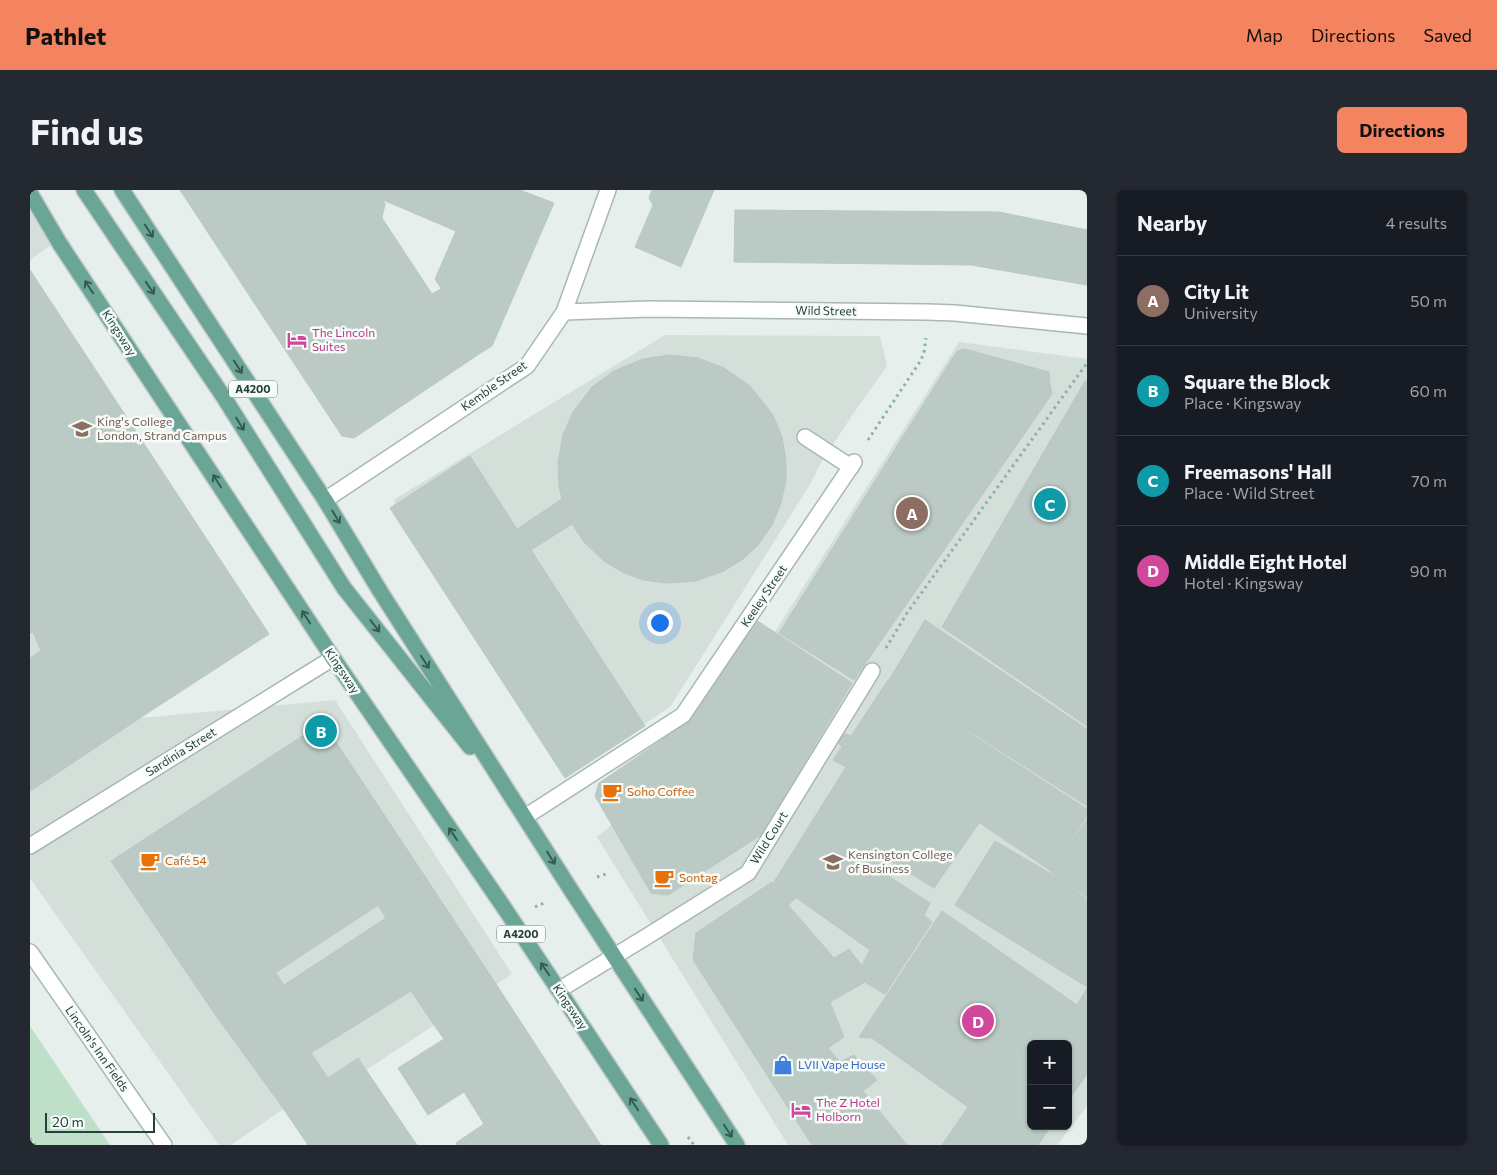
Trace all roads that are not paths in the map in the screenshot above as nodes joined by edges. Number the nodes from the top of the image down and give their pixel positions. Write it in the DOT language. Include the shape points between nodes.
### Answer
graph roads {
  1 [pos="84,190"];
  2 [pos="122,190"];
  3 [pos="608,190"];
  4 [pos="30,193"];
  5 [pos="35,212"];
  6 [pos="564,312"];
  7 [pos="1087,326"];
  8 [pos="804,437"];
  9 [pos="325,500"];
  10 [pos="332,658"];
  11 [pos="872,671"];
  12 [pos="525,817"];
  13 [pos="30,846"];
  14 [pos="30,952"];
  15 [pos="614,957"];
  16 [pos="559,990"];
  17 [pos="164,1145"];
  18 [pos="661,1145"];
  19 [pos="737,1145"];
  1 -- 12 [label="main road, A4200, one-way" via="222,396 344,588"];
  2 -- 9 [label="main road, A4200, one-way"];
  3 -- 6 [label="street, Kemble Street"];
  4 -- 5 [label="main road, Kingsway / A4200"];
  10 -- 5 [label="main road, Kingsway / A4200, one-way" via="60,244"];
  6 -- 7 [label="street, Wild Street" via="650,309 927,312"];
  6 -- 9 [label="street, Kemble Street" via="527,366"];
  8 -- 12 [label="street, Keeley Street" via="852,464 683,715"];
  9 -- 12 [label="main road, A4200, one-way"];
  10 -- 13 [label="street, Sardinia Street"];
  16 -- 10 [label="main road, Kingsway / A4200, one-way"];
  11 -- 15 [label="street, Wild Court" via="748,872"];
  12 -- 15 [label="main road, A4200, one-way"];
  14 -- 17 [label="street, Lincoln's Inn Fields"];
  15 -- 16 [label="street, Wild Court"];
  15 -- 19 [label="main road, A4200, one-way"];
  18 -- 16 [label="main road, Kingsway / A4200, one-way"];
}
